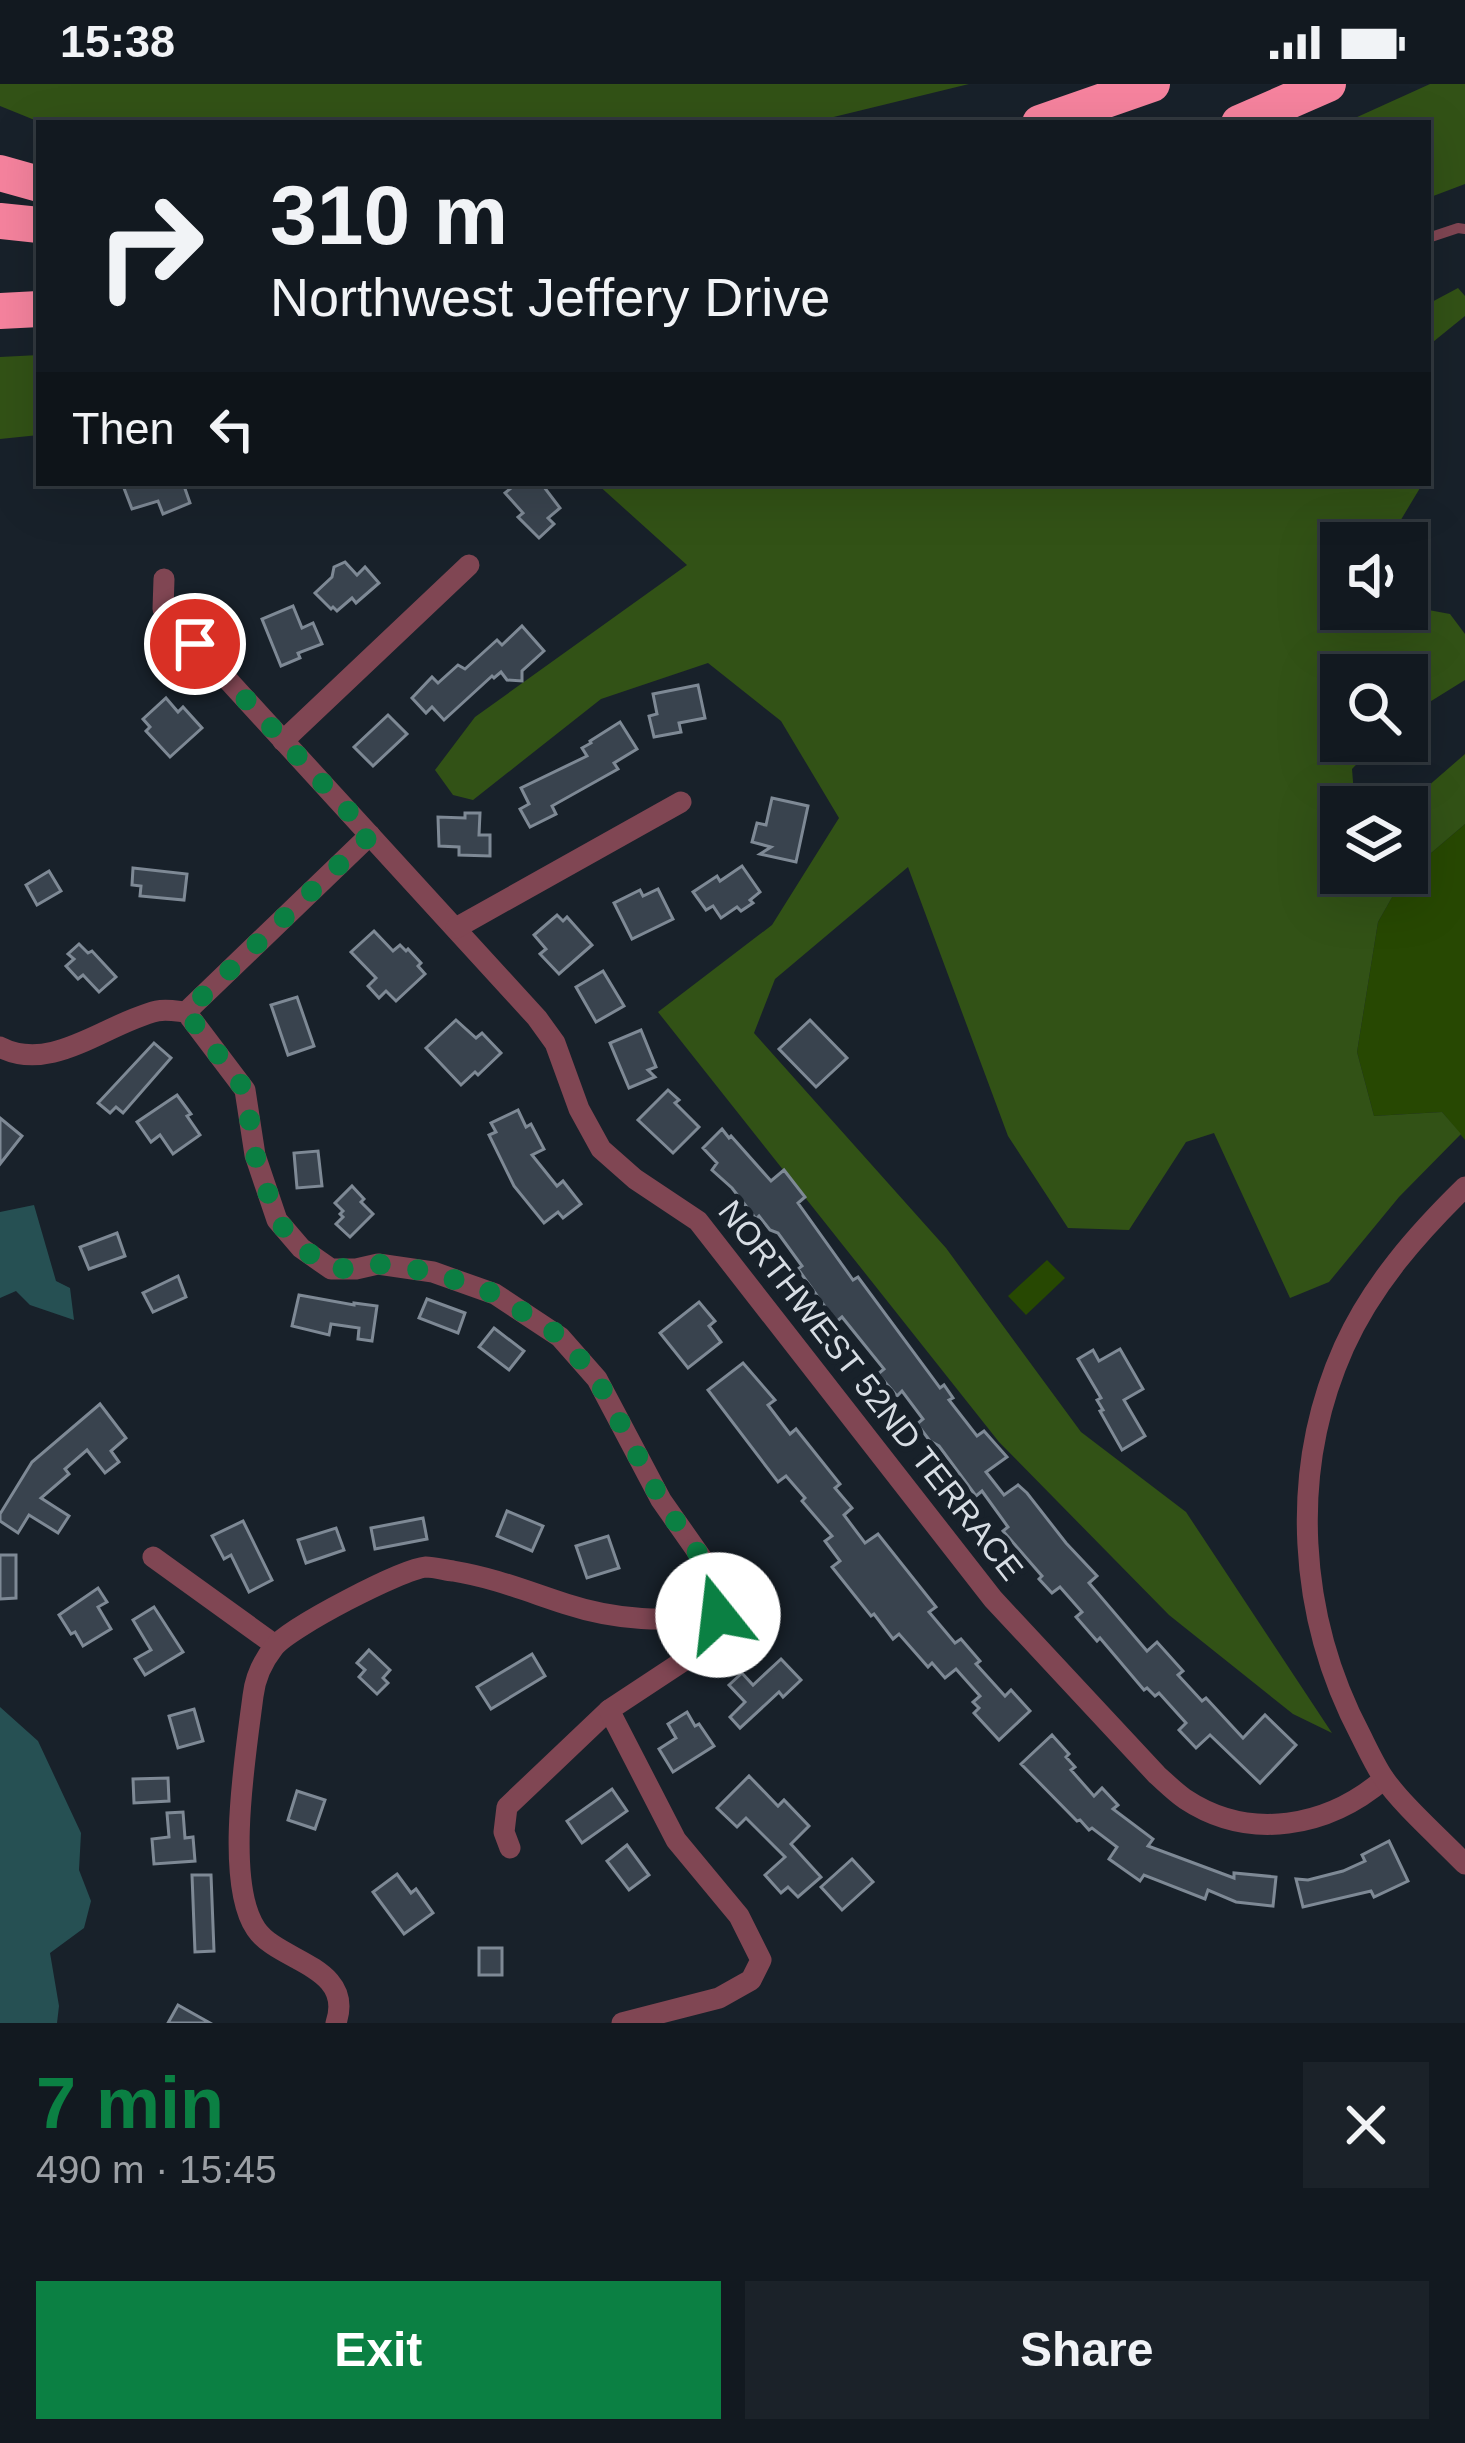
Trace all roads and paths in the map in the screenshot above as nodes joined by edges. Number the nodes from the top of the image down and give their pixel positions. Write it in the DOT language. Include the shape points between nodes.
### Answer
graph roads {
  1 [pos="1152,84"];
  2 [pos="1328,84"];
  3 [pos="1049,120"];
  4 [pos="1246,120"];
  5 [pos="0,172"];
  6 [pos="36,183"];
  7 [pos="0,220"];
  8 [pos="36,225"];
  9 [pos="1465,229"];
  10 [pos="1431,237"];
  11 [pos="36,309"];
  12 [pos="0,310"];
  13 [pos="469,565"];
  14 [pos="164,580"];
  15 [pos="283,741"];
  16 [pos="681,802"];
  17 [pos="370,835"];
  18 [pos="456,928"];
  19 [pos="186,1012"];
  20 [pos="0,1047"];
  21 [pos="1465,1187"];
  22 [pos="153,1557"];
  23 [pos="718,1615"];
  24 [pos="275,1645"];
  25 [pos="609,1710"];
  26 [pos="1384,1779"];
  27 [pos="510,1847"];
  28 [pos="1465,1864"];
  29 [pos="336,2023"];
  30 [pos="622,2023"];
  1 -- 3 [label="highway"];
  2 -- 4 [label="highway"];
  5 -- 6 [label="highway"];
  7 -- 8 [label="highway"];
  9 -- 10 [label="lane"];
  11 -- 12 [label="highway"];
  13 -- 15 [label="street"];
  14 -- 15 [label="street, NORTHWEST 52ND TERRACE" via="163,609"];
  15 -- 17 [label="street, NORTHWEST 52ND TERRACE"];
  16 -- 18 [label="street"];
  17 -- 18 [label="street, NORTHWEST 52ND TERRACE"];
  17 -- 19 [label="street"];
  18 -- 26 [label="street, NORTHWEST 52ND TERRACE" via="538,1018 601,1149 698,1221 993,1599 1157,1774 1212,1812 1269,1824 1335,1812"];
  19 -- 20 [label="street" via="162,1010 50,1055"];
  19 -- 23 [label="street" via="245,1090 277,1220 301,1248 331,1268 433,1272 495,1294 560,1336 597,1379 661,1500 708,1568"];
  21 -- 26 [label="street" via="1373,1295 1345,1345 1315,1436 1306,1532 1318,1623 1345,1705"];
  22 -- 24 [label="street"];
  23 -- 24 [label="street" via="622,1619 490,1577 424,1567 315,1617"];
  23 -- 25 [label="street" via="706,1646"];
  24 -- 29 [label="street" via="255,1679 247,1742 240,1824 245,1910 258,1934 334,1988"];
  25 -- 27 [label="street" via="507,1807"];
  25 -- 30 [label="street" via="676,1840 740,1916 761,1960 751,1980 719,1998"];
  26 -- 28 [label="street"];
}
